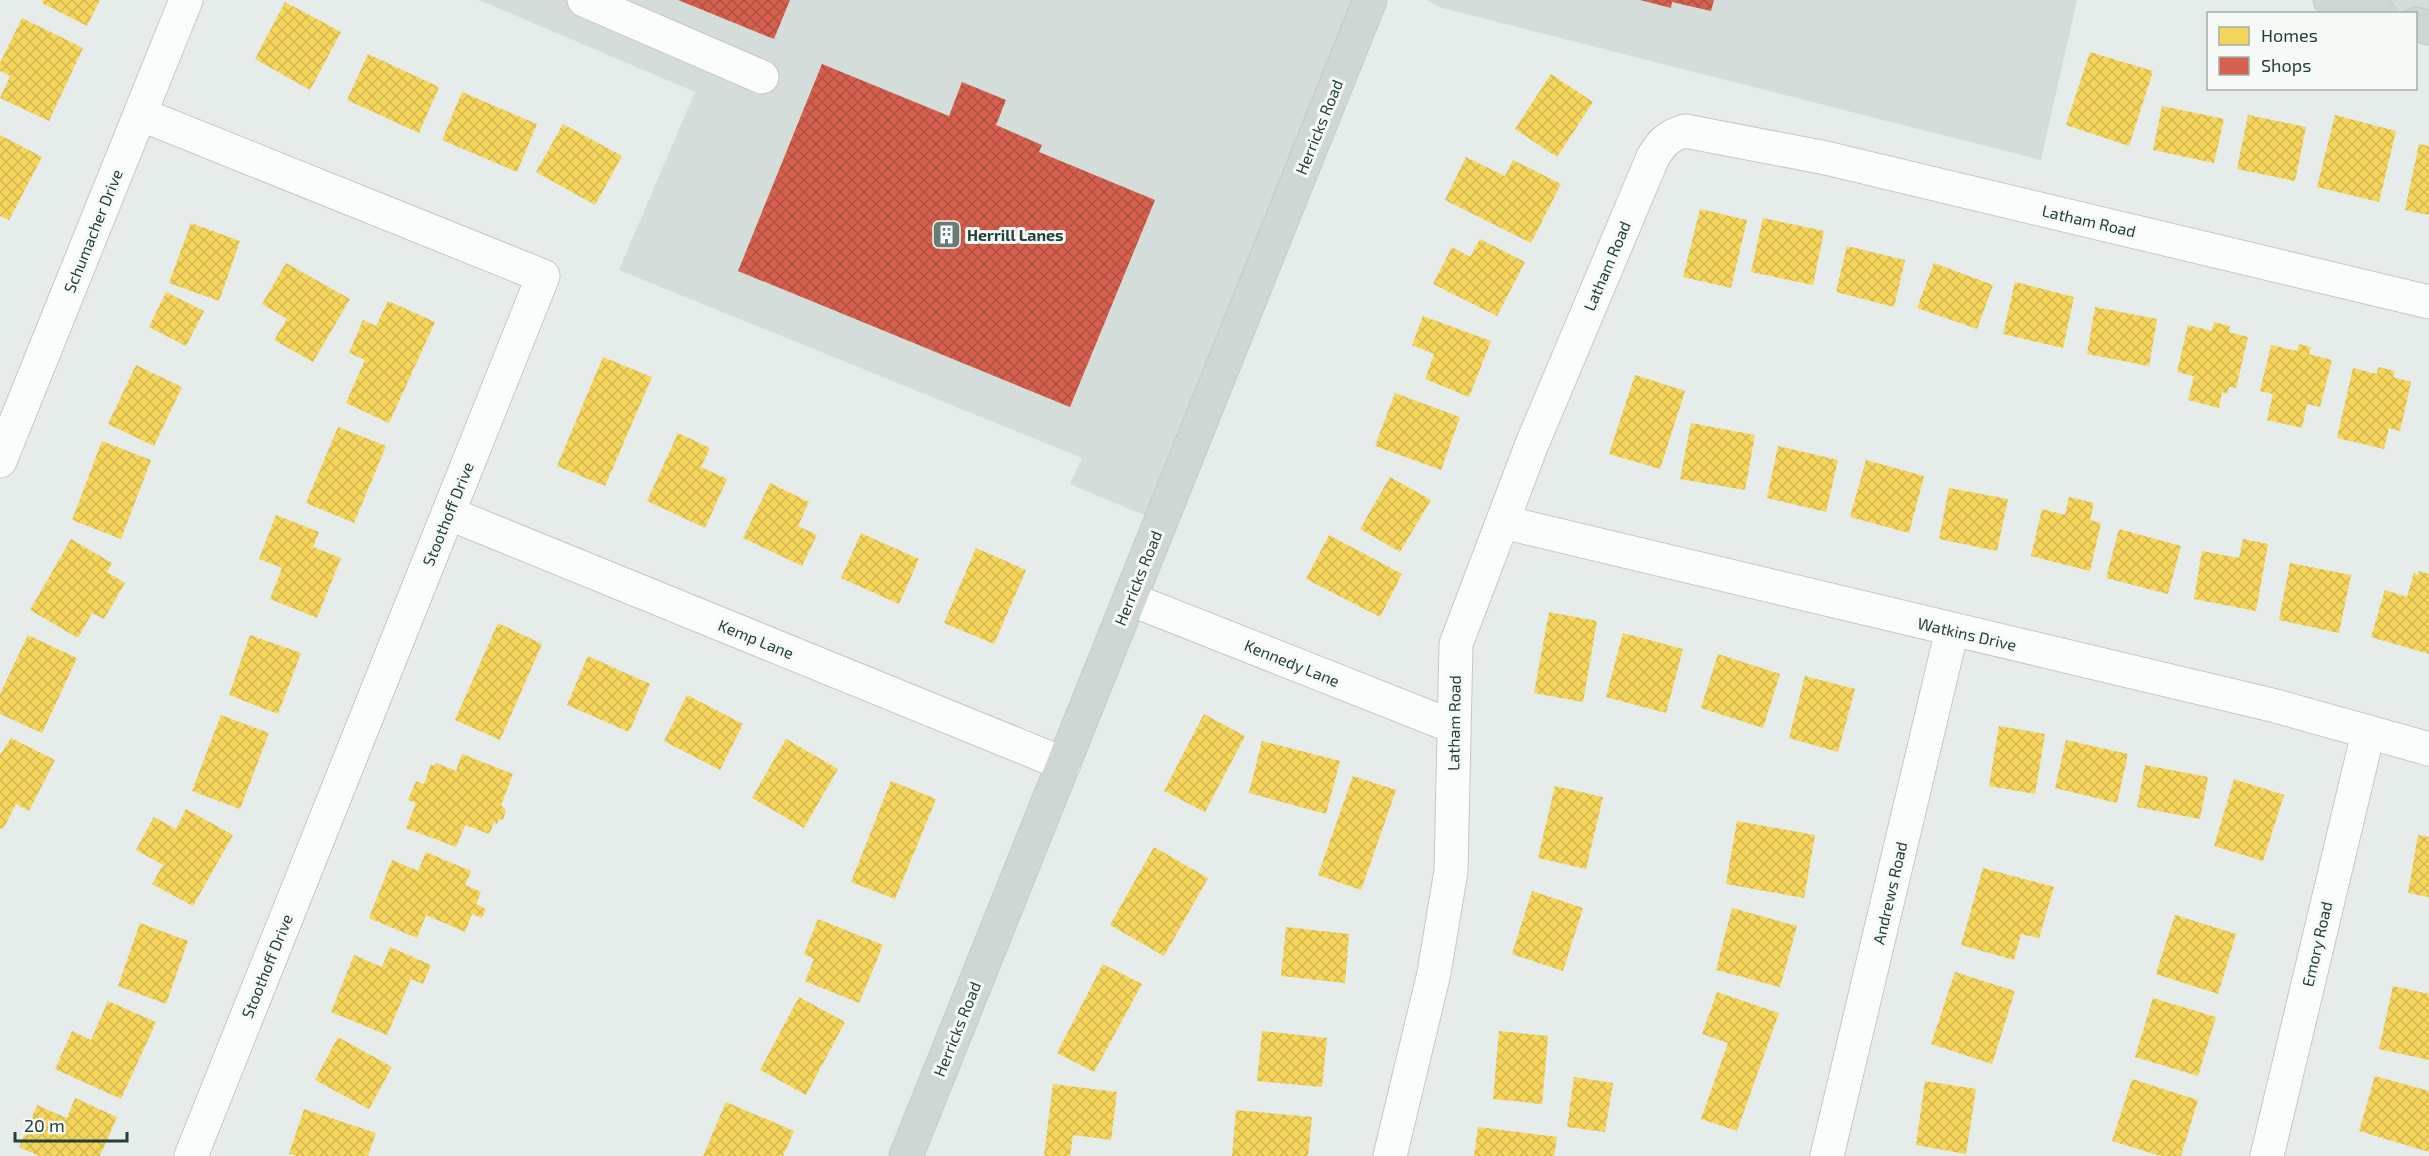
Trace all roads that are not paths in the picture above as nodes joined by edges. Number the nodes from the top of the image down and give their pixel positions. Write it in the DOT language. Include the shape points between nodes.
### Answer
graph roads {
  1 [pos="186,0"];
  2 [pos="584,0"];
  3 [pos="1370,0"];
  4 [pos="2330,0"];
  5 [pos="2372,12"];
  6 [pos="762,77"];
  7 [pos="140,114"];
  8 [pos="2429,302"];
  9 [pos="0,461"];
  10 [pos="448,513"];
  11 [pos="1503,522"];
  12 [pos="1130,599"];
  13 [pos="1952,630"];
  14 [pos="1454,727"];
  15 [pos="2368,733"];
  16 [pos="2429,749"];
  17 [pos="1065,764"];
  18 [pos="191,1156"];
  19 [pos="906,1156"];
  20 [pos="1390,1156"];
  21 [pos="1827,1156"];
  22 [pos="2267,1156"];
  1 -- 7 [label="street, Schumacher Drive"];
  2 -- 6 [label="street"];
  3 -- 12 [label="main road, Herricks Road"];
  4 -- 5 [label="main road"];
  7 -- 9 [label="street, Schumacher Drive"];
  7 -- 10 [label="street, Stoothoff Drive" via="543,276"];
  8 -- 11 [label="street, Latham Road" via="1826,158 1685,132 1672,135 1653,157"];
  10 -- 17 [label="street, Kemp Lane"];
  10 -- 18 [label="street, Stoothoff Drive"];
  11 -- 13 [label="street, Watkins Drive"];
  11 -- 14 [label="street, Latham Road" via="1456,644"];
  12 -- 14 [label="street, Kennedy Lane"];
  12 -- 17 [label="main road, Herricks Road"];
  13 -- 15 [label="street, Watkins Drive" via="2276,706"];
  13 -- 21 [label="street, Andrews Road"];
  14 -- 20 [label="street, Latham Road" via="1451,871 1434,973"];
  15 -- 16 [label="street, Watkins Drive"];
  15 -- 22 [label="street, Emory Road"];
  17 -- 19 [label="main road, Herricks Road"];
}
